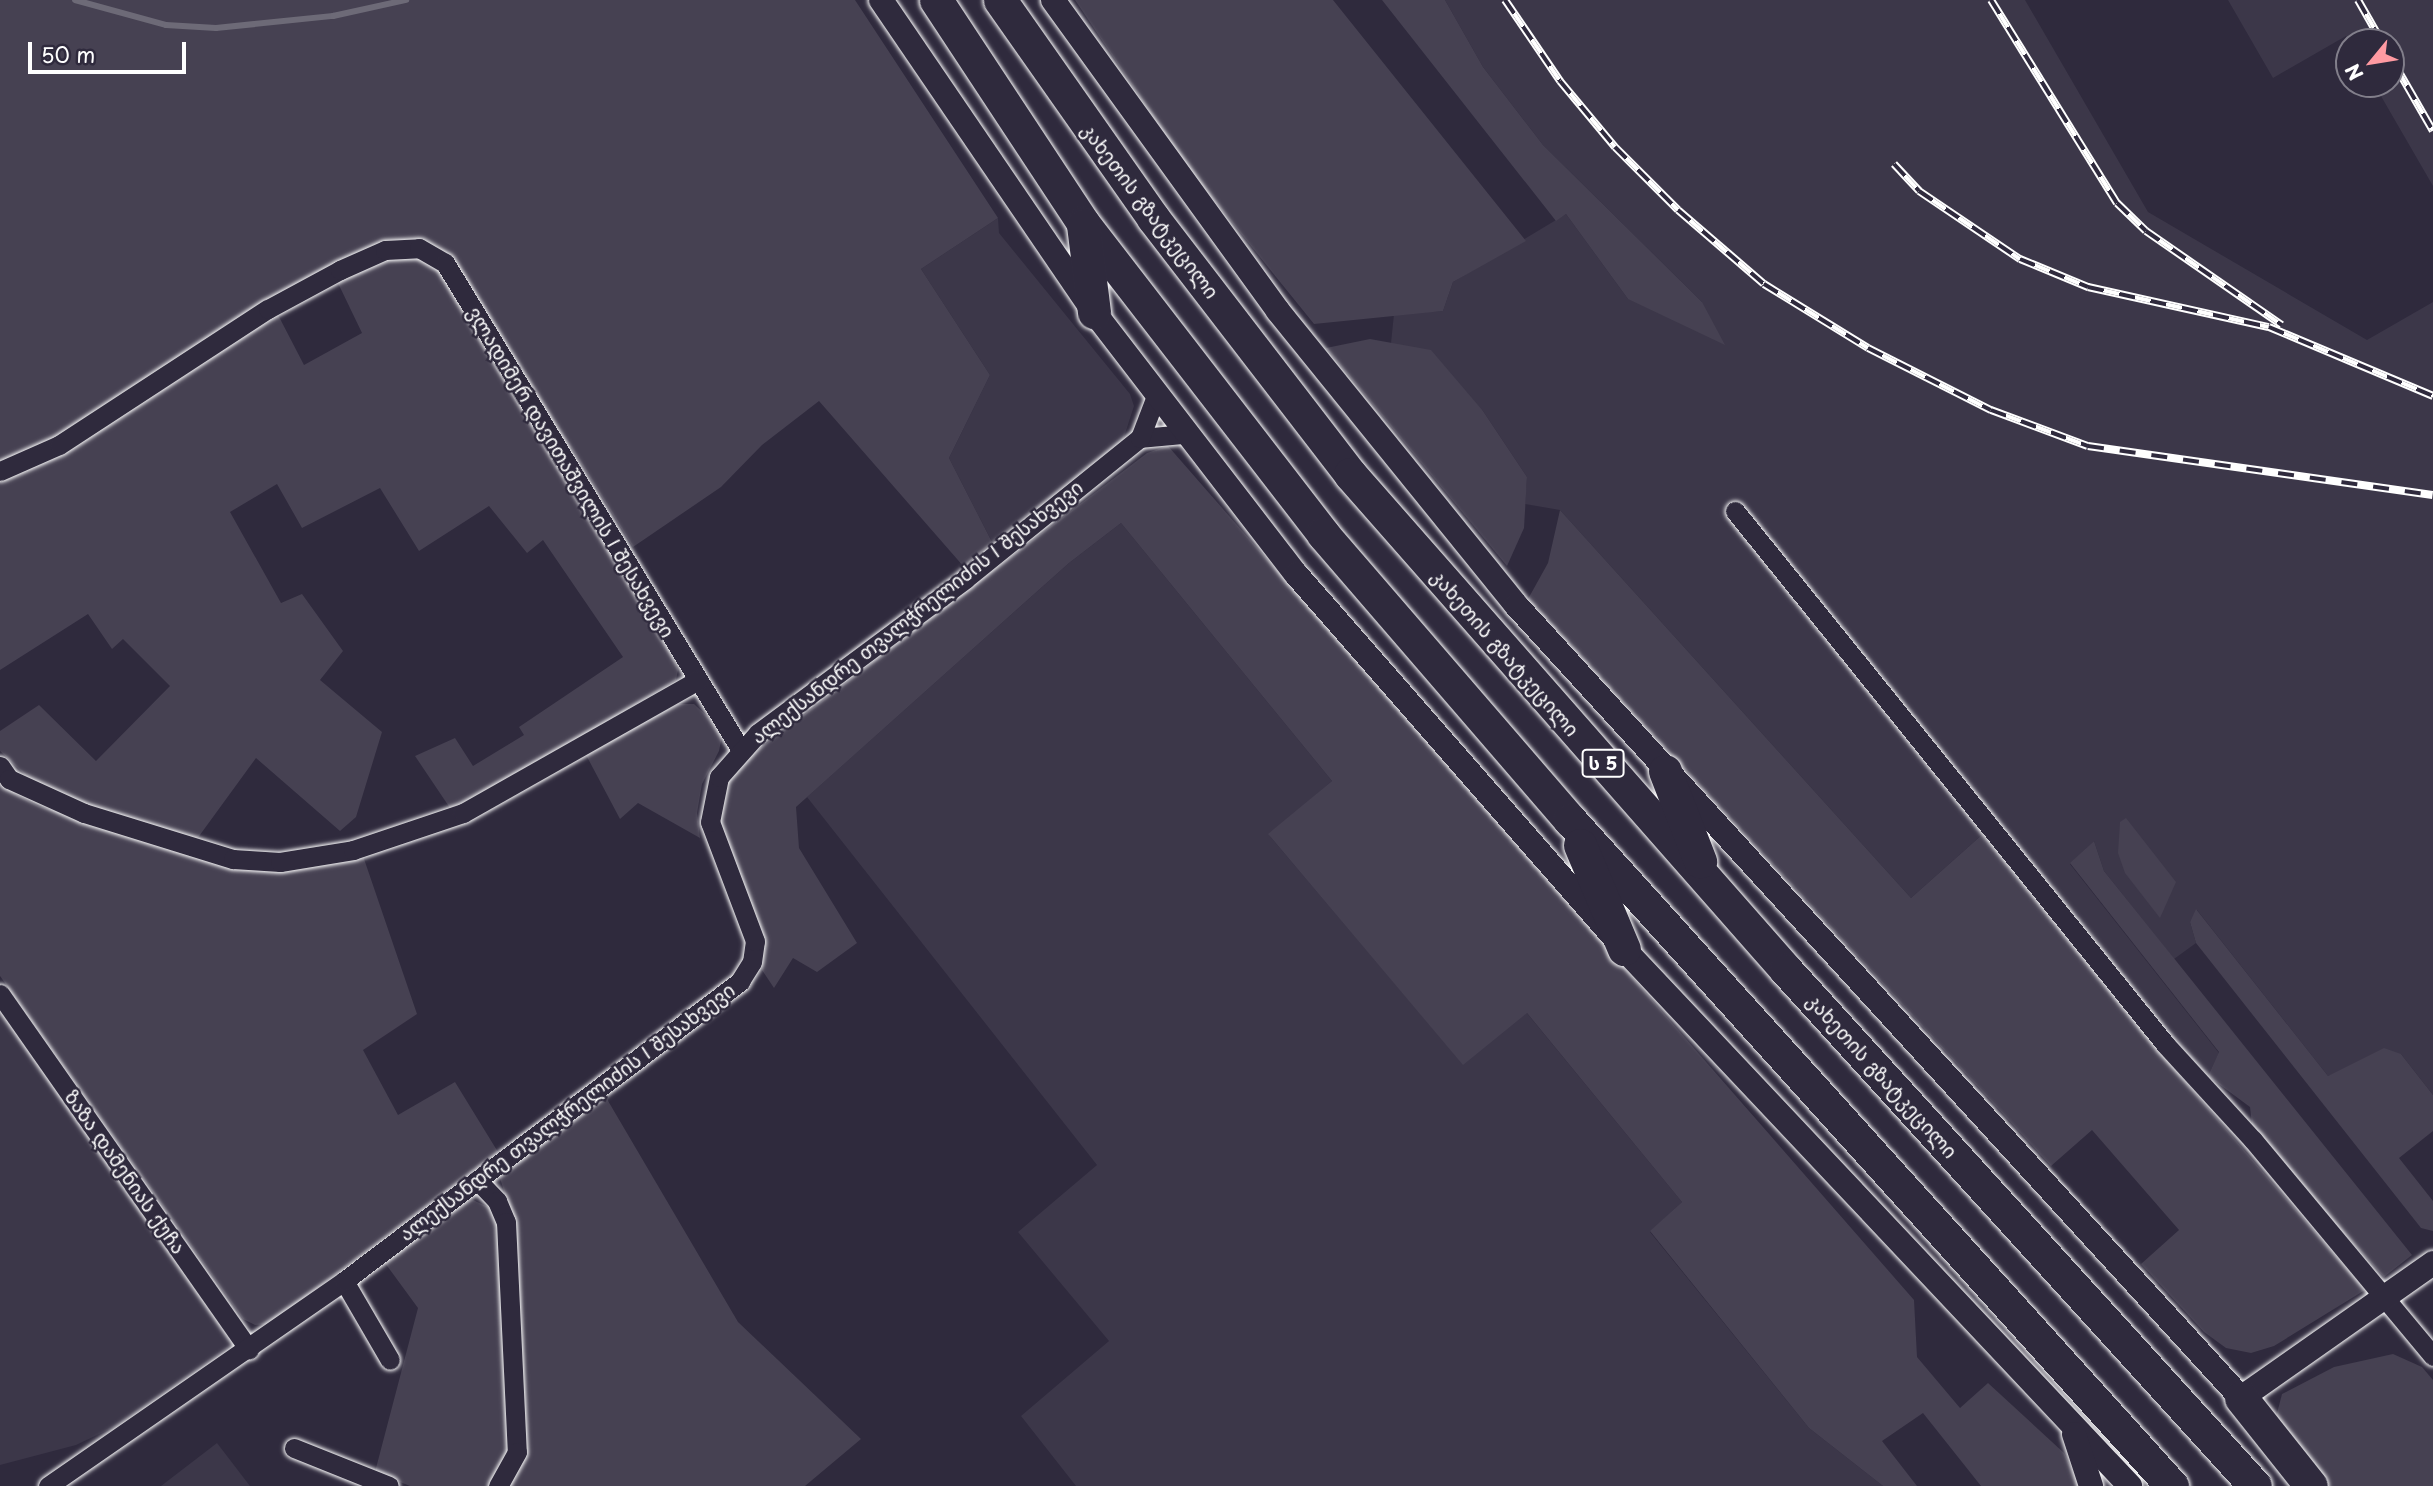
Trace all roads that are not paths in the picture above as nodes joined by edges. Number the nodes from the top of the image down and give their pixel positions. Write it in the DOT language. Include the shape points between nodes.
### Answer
graph roads {
  1 [pos="881,0"];
  2 [pos="936,0"];
  3 [pos="1000,0"];
  4 [pos="1053,0"];
  5 [pos="1083,223"];
  6 [pos="1094,312"];
  7 [pos="1156,396"];
  8 [pos="1184,434"];
  9 [pos="1140,438"];
  10 [pos="0,471"];
  11 [pos="1734,511"];
  12 [pos="698,680"];
  13 [pos="741,750"];
  14 [pos="1665,771"];
  15 [pos="3,774"];
  16 [pos="1570,820"];
  17 [pos="1707,880"];
  18 [pos="1624,949"];
  19 [pos="0,994"];
  20 [pos="477,1180"];
  21 [pos="2433,1263"];
  22 [pos="344,1281"];
  23 [pos="2386,1299"];
  24 [pos="249,1349"];
  25 [pos="2433,1356"];
  26 [pos="390,1360"];
  27 [pos="2241,1398"];
  28 [pos="2069,1420"];
  29 [pos="294,1448"];
  30 [pos="48,1486"];
  31 [pos="389,1486"];
  32 [pos="498,1486"];
  33 [pos="2091,1486"];
  34 [pos="2130,1486"];
  35 [pos="2172,1486"];
  36 [pos="2255,1486"];
  37 [pos="2311,1486"];
  1 -- 6 [label="street"];
  2 -- 5 [label="highway"];
  3 -- 17 [label="highway, კახეთის გზატკეცილი / ს 5" via="1153,218 1350,474"];
  4 -- 14 [label="street, კახეთის გზატკეცილი" via="1278,311 1516,605"];
  5 -- 6 [label="highway"];
  5 -- 16 [label="highway" via="1323,534"];
  6 -- 7 [label="street"];
  7 -- 8 [label="street"];
  7 -- 9 [label="street"];
  8 -- 9 [label="street"];
  8 -- 18 [label="street" via="1296,574"];
  9 -- 13 [label="street, ალექსანდრე თვალჭრელიძის I შესახვევი"];
  10 -- 12 [label="street, ვლადიმერ დავითაშვილის I შესახვევი" via="60,445 268,309 340,270 385,250 419,248 445,263"];
  11 -- 23 [label="street" via="2165,1044"];
  12 -- 13 [label="street, ვლადიმერ დავითაშვილის I შესახვევი"];
  12 -- 15 [label="street" via="463,813 353,849 280,862 233,859 84,813"];
  13 -- 20 [label="street, ალექსანდრე თვალჭრელიძის I შესახვევი" via="719,777 711,797 710,821 747,913 755,941 752,962 726,994"];
  14 -- 17 [label="highway"];
  14 -- 27 [label="street, კახეთის გზატკეცილი"];
  16 -- 18 [label="highway"];
  16 -- 35 [label="highway"];
  17 -- 36 [label="highway, კახეთის გზატკეცილი / ს 5"];
  18 -- 28 [label="street" via="1973,1324"];
  19 -- 24 [label="street, ზაზა დამენიას ქუჩა"];
  20 -- 22 [label="street, ალექსანდრე თვალჭრელიძის I შესახვევი"];
  20 -- 32 [label="street" via="497,1201 506,1222 517,1452"];
  21 -- 23 [label="street"];
  22 -- 24 [label="street, ალექსანდრე თვალჭრელიძის I შესახვევი"];
  22 -- 26 [label="street"];
  23 -- 25 [label="street"];
  23 -- 27 [label="street"];
  24 -- 30 [label="street, ალექსანდრე თვალჭრელიძის I შესახვევი"];
  27 -- 37 [label="highway"];
  28 -- 33 [label="street"];
  28 -- 34 [label="street"];
  29 -- 31 [label="street"];
}
